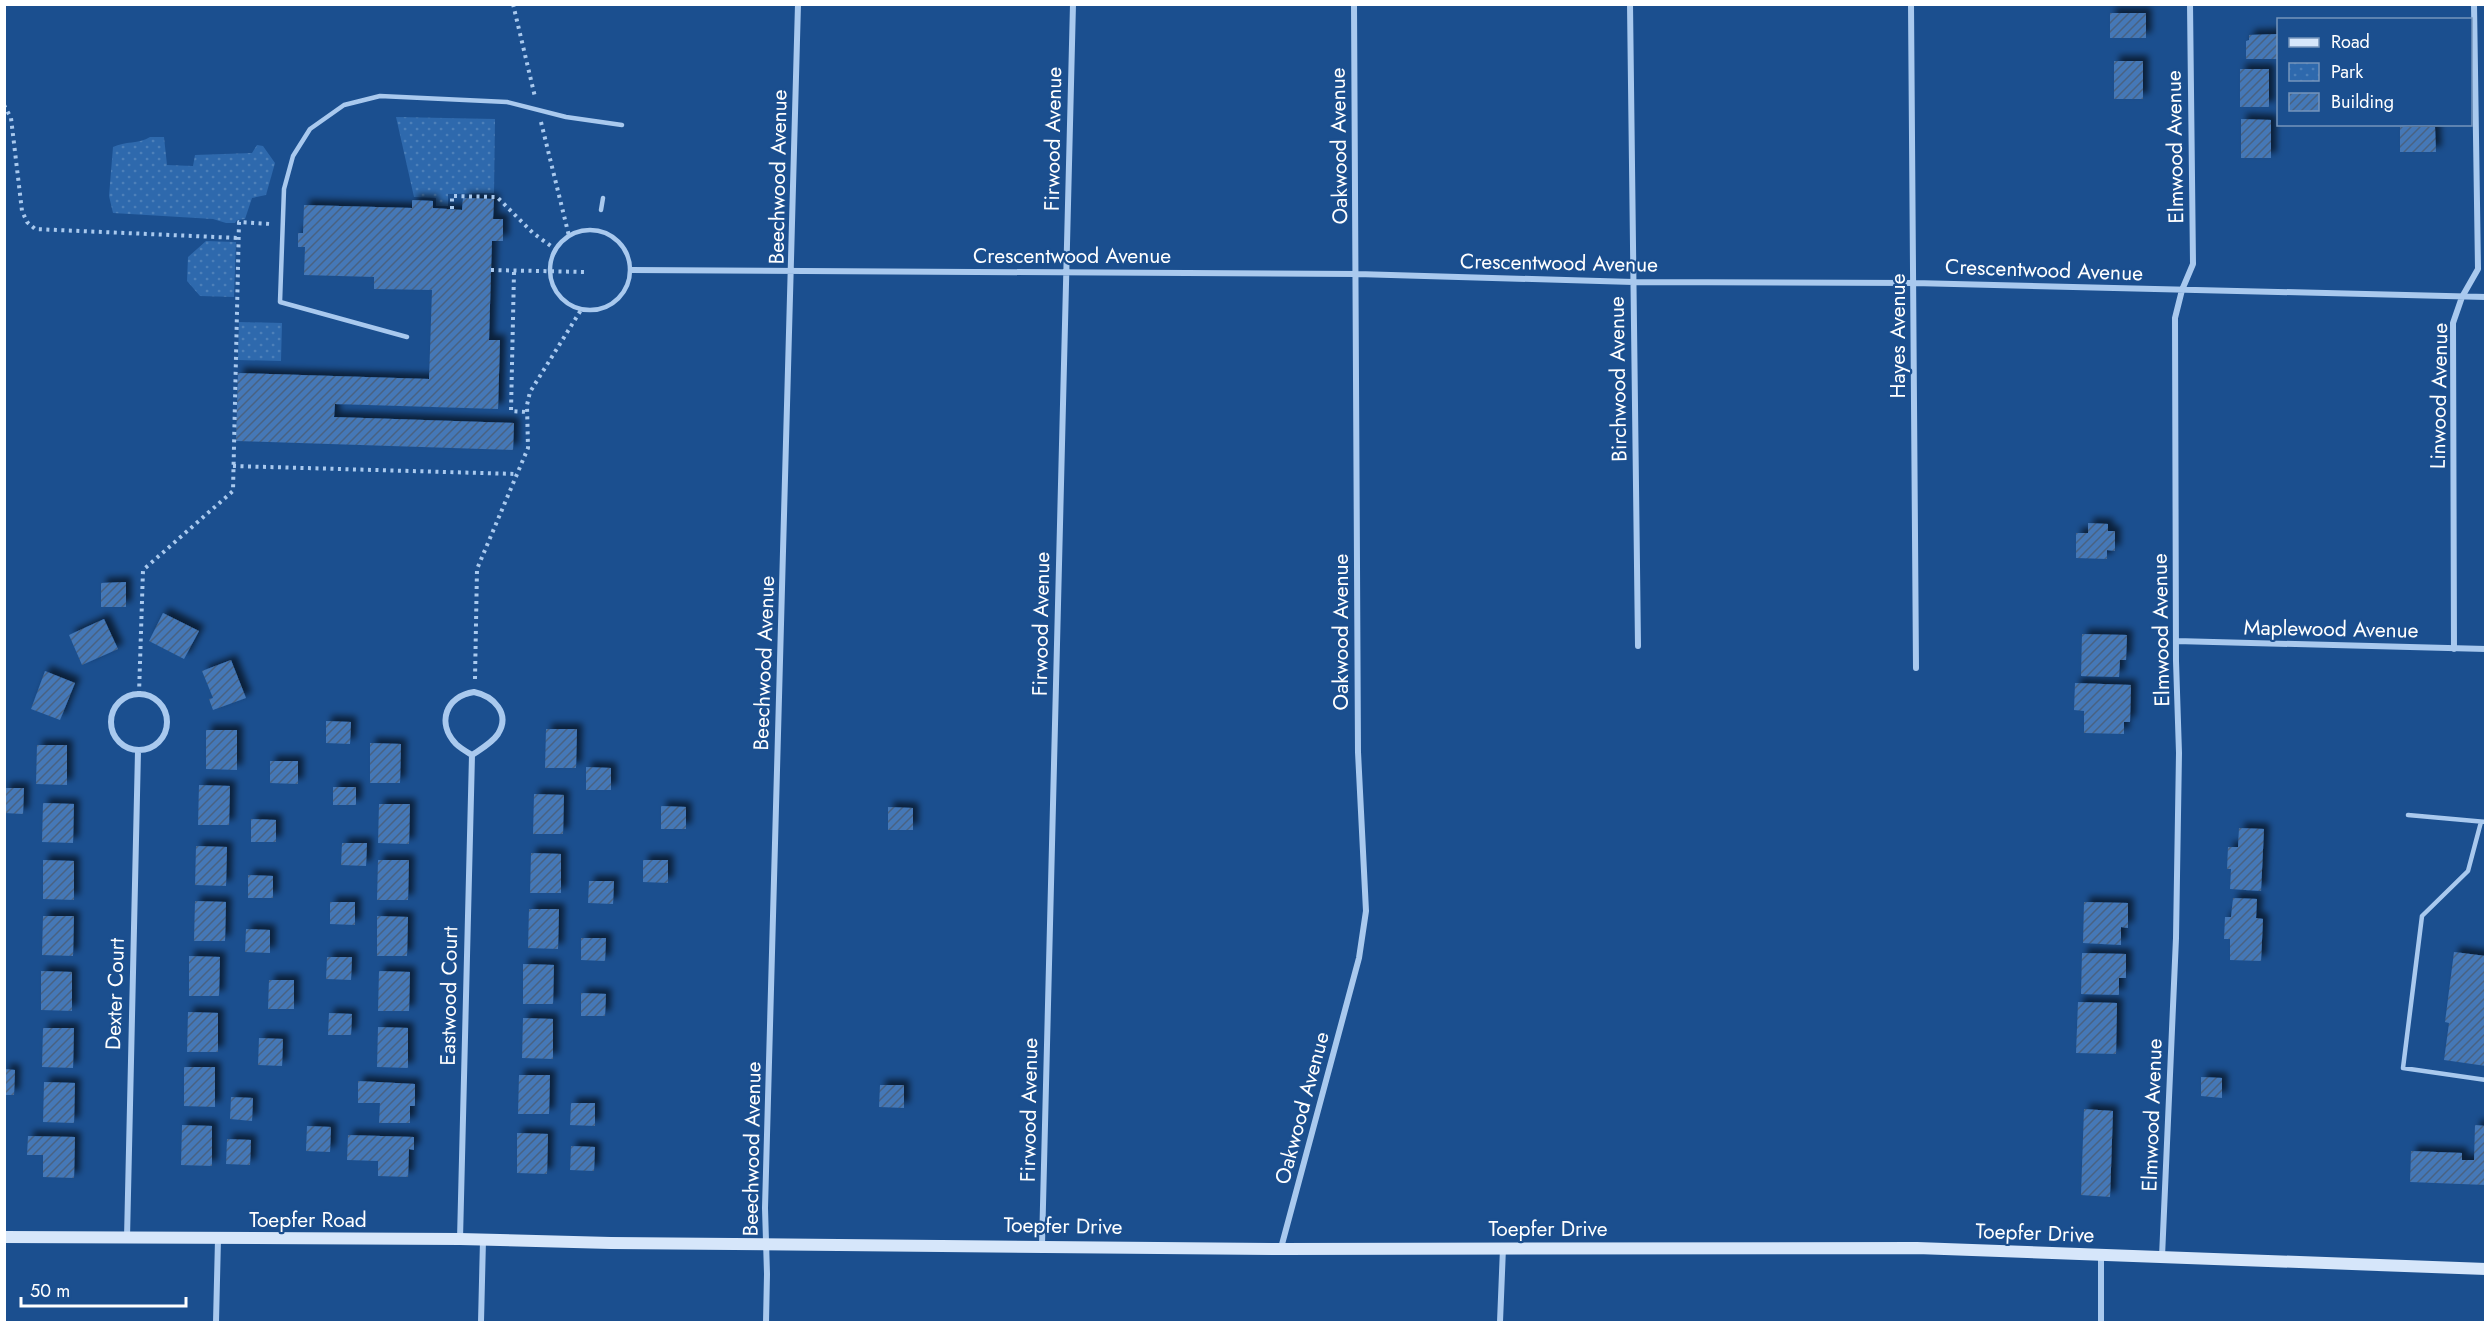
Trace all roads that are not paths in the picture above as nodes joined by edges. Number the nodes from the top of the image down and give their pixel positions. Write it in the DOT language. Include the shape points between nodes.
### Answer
graph roads {
  1 [pos="798,4"];
  2 [pos="1072,4"];
  3 [pos="1354,4"];
  4 [pos="1630,4"];
  5 [pos="1911,4"];
  6 [pos="2190,4"];
  7 [pos="2474,4"];
  8 [pos="622,125"];
  9 [pos="603,198"];
  10 [pos="601,210"];
  11 [pos="631,270"];
  12 [pos="792,270"];
  13 [pos="1066,274"];
  14 [pos="1356,274"];
  15 [pos="1633,282"];
  16 [pos="1914,283"];
  17 [pos="2182,290"];
  18 [pos="2462,297"];
  19 [pos="2486,297"];
  20 [pos="407,337"];
  21 [pos="2176,641"];
  22 [pos="1638,646"];
  23 [pos="2454,648"];
  24 [pos="2486,649"];
  25 [pos="1916,668"];
  26 [pos="138,751"];
  27 [pos="472,755"];
  28 [pos="2408,815"];
  29 [pos="2483,822"];
  30 [pos="2486,1080"];
  31 [pos="4,1237"];
  32 [pos="127,1239"];
  33 [pos="218,1239"];
  34 [pos="460,1239"];
  35 [pos="483,1240"];
  36 [pos="611,1243"];
  37 [pos="767,1244"];
  38 [pos="1042,1245"];
  39 [pos="1503,1248"];
  40 [pos="1281,1249"];
  41 [pos="2101,1254"];
  42 [pos="2162,1257"];
  43 [pos="2486,1269"];
  44 [pos="216,1323"];
  45 [pos="481,1323"];
  46 [pos="766,1323"];
  47 [pos="1500,1323"];
  48 [pos="2101,1323"];
  1 -- 12 [label="street, Beechwood Avenue"];
  2 -- 13 [label="street, Firwood Avenue"];
  3 -- 14 [label="street, Oakwood Avenue"];
  4 -- 15 [label="street, Birchwood Avenue"];
  5 -- 16 [label="street, Hayes Avenue"];
  6 -- 17 [label="street, Elmwood Avenue" via="2193,264"];
  7 -- 18 [label="street, Linwood Avenue" via="2478,269"];
  8 -- 20 [label="lane" via="566,117 507,102 380,96 344,105 310,129 293,156 284,189 280,302"];
  9 -- 10 [label="lane"];
  11 -- 11 [label="lane" via="626,288 615,302 599,310 581,310 564,302 553,288 549,272 555,249 564,238 580,231 599,230 615,238 626,252"];
  11 -- 12 [label="street, Crescentwood Avenue"];
  12 -- 13 [label="street, Crescentwood Avenue"];
  12 -- 37 [label="street, Beechwood Avenue"];
  13 -- 14 [label="street, Crescentwood Avenue"];
  13 -- 38 [label="street, Firwood Avenue"];
  14 -- 15 [label="street, Crescentwood Avenue"];
  14 -- 40 [label="street, Oakwood Avenue" via="1358,752 1366,911 1359,958"];
  15 -- 16 [label="street, Crescentwood Avenue"];
  15 -- 22 [label="street, Birchwood Avenue"];
  16 -- 17 [label="street, Crescentwood Avenue"];
  16 -- 25 [label="street, Hayes Avenue"];
  17 -- 18 [label="street, Crescentwood Avenue"];
  17 -- 21 [label="street, Elmwood Avenue" via="2175,318"];
  18 -- 19 [label="street, Crescentwood Avenue"];
  18 -- 23 [label="street, Linwood Avenue" via="2453,324"];
  21 -- 23 [label="street, Maplewood Avenue"];
  21 -- 42 [label="street, Elmwood Avenue" via="2179,753 2176,938"];
  23 -- 24 [label="street, Maplewood Avenue"];
  26 -- 26 [label="street" via="115,738 111,721 117,704 139,694 159,702 167,719 163,738"];
  26 -- 32 [label="street, Dexter Court"];
  27 -- 27 [label="street" via="498,734 501,720 501,710 495,701 474,692 453,700 445,721 449,735"];
  27 -- 34 [label="street, Eastwood Court"];
  28 -- 29 [label="lane"];
  29 -- 30 [label="lane" via="2468,871 2422,916 2403,1068"];
  31 -- 32 [label="street, Toepfer Road"];
  32 -- 33 [label="street, Toepfer Road"];
  33 -- 34 [label="street, Toepfer Road"];
  33 -- 44 [label="street"];
  34 -- 35 [label="street, Toepfer Road"];
  35 -- 36 [label="street, Toepfer Road"];
  35 -- 45 [label="street"];
  36 -- 37 [label="street, Toepfer Drive"];
  37 -- 38 [label="street, Toepfer Drive"];
  37 -- 46 [label="street, Beechwood Avenue"];
  38 -- 40 [label="street, Toepfer Drive"];
  39 -- 40 [label="street, Toepfer Drive"];
  39 -- 41 [label="street, Toepfer Drive" via="1917,1248"];
  39 -- 47 [label="street"];
  41 -- 42 [label="street, Toepfer Drive"];
  41 -- 48 [label="street"];
  42 -- 43 [label="street, Toepfer Drive"];
}
